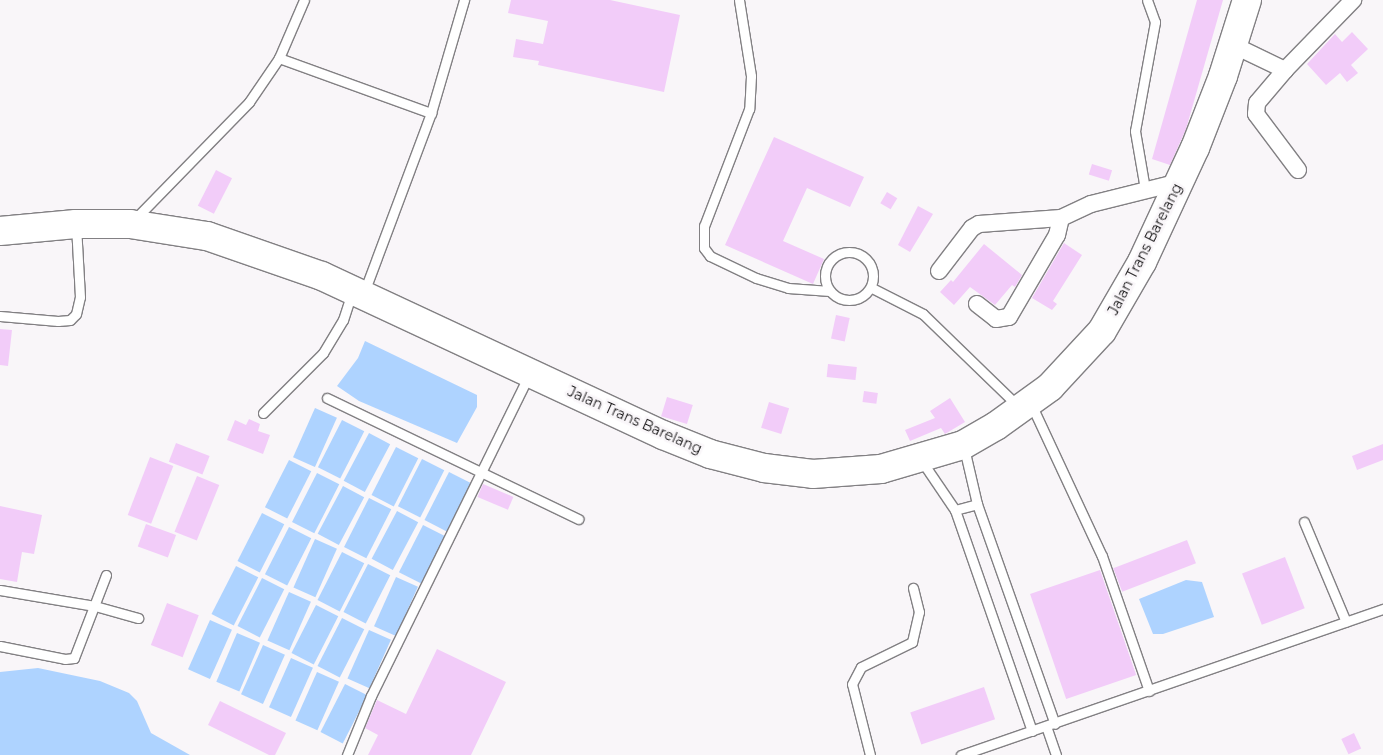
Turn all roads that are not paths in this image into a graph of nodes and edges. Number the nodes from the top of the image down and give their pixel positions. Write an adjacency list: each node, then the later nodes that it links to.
1 (304, 0): 8 (lane)
2 (464, 0): 10 (lane)
3 (739, 0): 20 (lane)
4 (1147, 0): 13 (lane)
5 (1247, 0): 7 (highway, Jalan Trans Barelang)
6 (1353, 0): 9 (street)
7 (1233, 45): 9 (street); 12 (highway, Jalan Trans Barelang)
8 (279, 58): 10 (lane); 16 (lane)
9 (1285, 70): 11 (street)
10 (431, 113): 21 (lane)
11 (1298, 170)
12 (1179, 182): 13 (street); 26 (highway, Jalan Trans Barelang)
13 (1145, 189): 14 (street)
14 (1061, 218): 18 (street); 22 (street)
15 (76, 224): 16 (highway, Jalan Trans Barelang); 17 (highway, Jalan Trans Barelang); 23 (lane)
16 (130, 224): 21 (highway, Jalan Trans Barelang)
17 (0, 231)
18 (939, 271)
19 (872, 288): 20 (lane); 20 (lane); 26 (lane)
20 (830, 291)
21 (358, 292): 24 (highway, Jalan Trans Barelang); 27 (lane)
22 (977, 304)
23 (0, 316)
24 (531, 373): 29 (highway, Jalan Trans Barelang); 30 (lane)
25 (327, 398): 30 (lane)
26 (1026, 407): 28 (highway, Jalan Trans Barelang); 43 (lane)
27 (263, 413)
28 (963, 445): 29 (highway, Jalan Trans Barelang); 31 (lane)
29 (920, 459): 32 (lane)
30 (482, 472): 33 (lane); 47 (lane)
31 (977, 504): 32 (lane); 44 (lane)
32 (955, 510): 46 (lane)
33 (578, 519)
34 (1304, 522): 41 (lane)
35 (106, 575): 38 (lane)
36 (913, 588): 48 (lane)
37 (0, 590): 38 (lane)
38 (94, 606): 40 (lane); 42 (lane)
39 (1383, 609): 41 (lane)
40 (138, 618)
41 (1346, 622): 43 (lane)
42 (0, 646)
43 (1150, 691): 44 (lane)
44 (1055, 724): 45 (lane)
45 (1046, 726): 46 (lane); 50 (lane)
46 (1032, 731): 49 (lane)
47 (347, 755)
48 (870, 755)
49 (961, 755)
50 (1056, 755)

